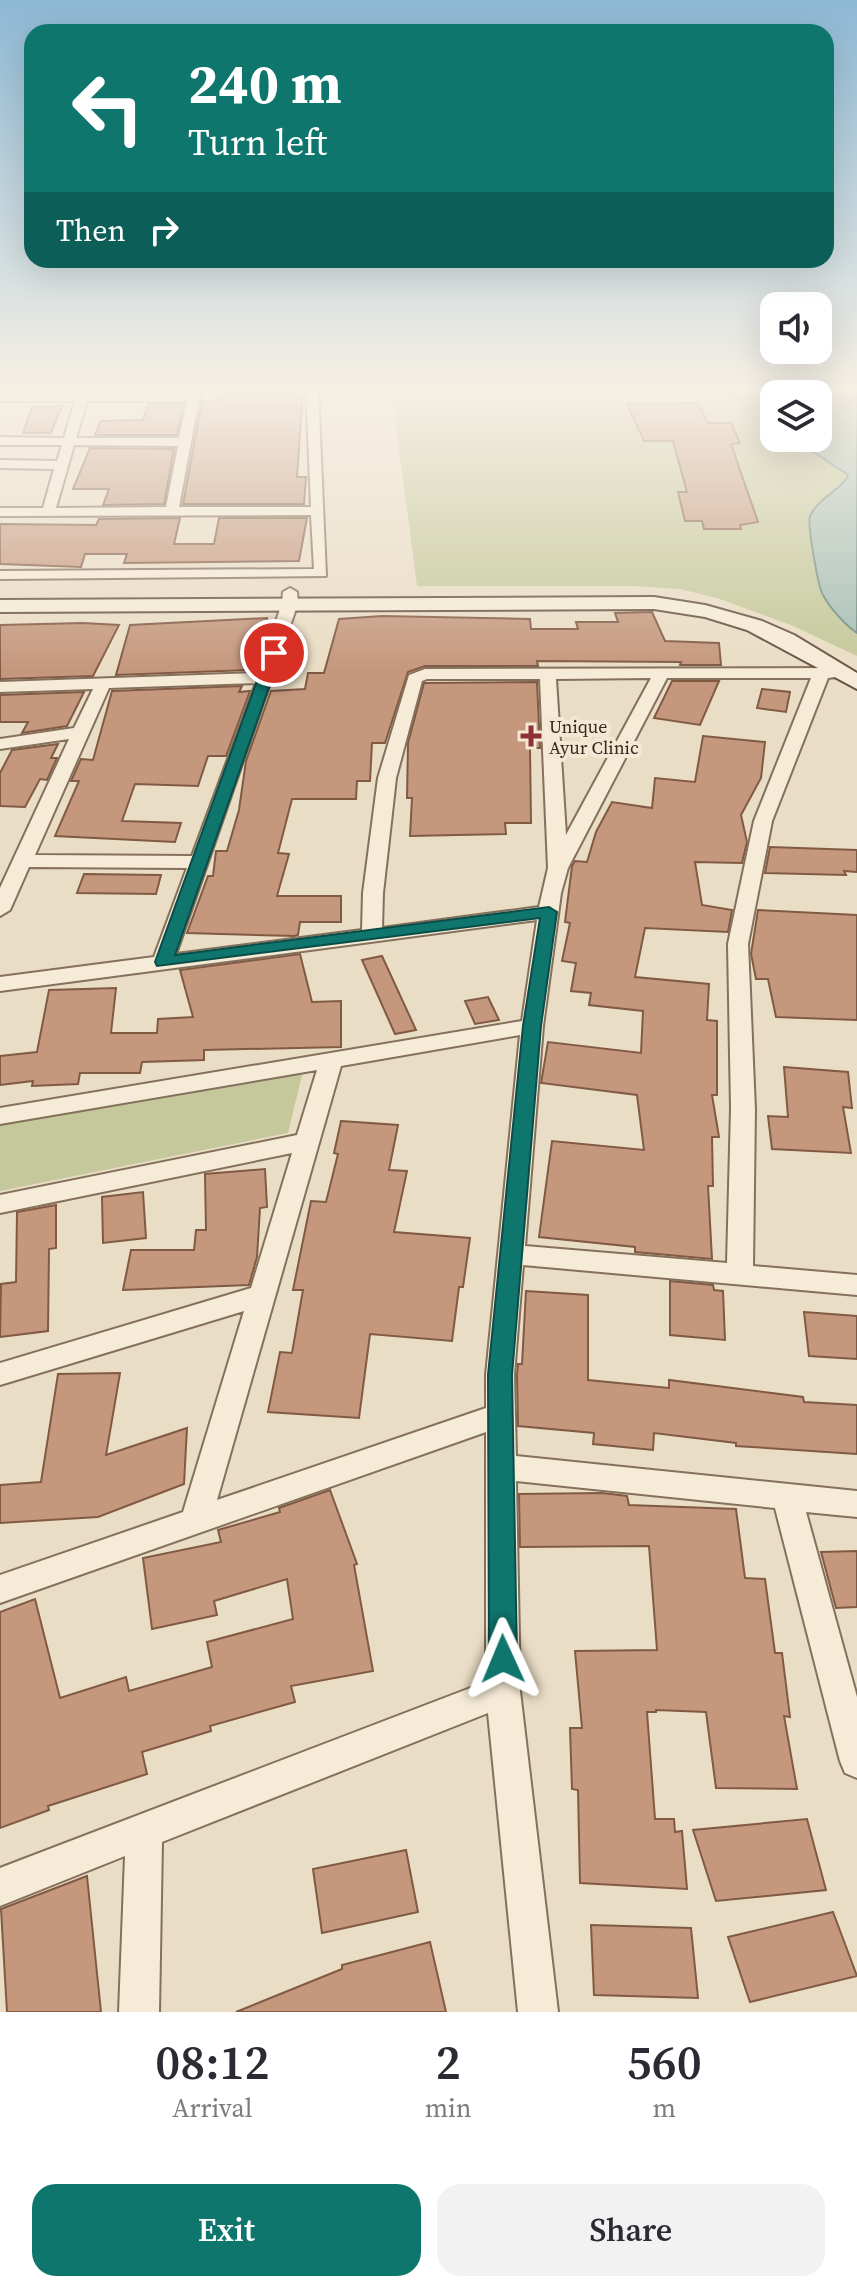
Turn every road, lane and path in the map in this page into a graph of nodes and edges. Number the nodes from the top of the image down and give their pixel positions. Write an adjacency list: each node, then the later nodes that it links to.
1 (57, 482): 7 (street)
2 (177, 482): 4 (street)
3 (317, 482): 5 (street)
4 (172, 511): 5 (street); 7 (street)
5 (318, 511): 9 (street)
6 (0, 512): 7 (street)
7 (48, 512)
8 (0, 575): 9 (street)
9 (321, 582): 11 (street); 15 (street)
10 (0, 596): 11 (street)
11 (290, 597): 12 (street); 15 (street); 16 (street)
12 (0, 606)
13 (662, 673): 14 (street); 15 (street); 23 (street)
14 (548, 674): 23 (street); 26 (street)
15 (844, 674): 35 (street)
16 (266, 678): 17 (street); 22 (street)
17 (103, 684): 18 (street); 19 (street)
18 (0, 687)
19 (81, 732): 20 (street); 21 (street)
20 (0, 744)
21 (21, 861): 22 (street); 24 (street)
22 (200, 862): 27 (street)
23 (558, 868): 25 (street)
24 (0, 910)
25 (549, 912): 26 (street); 29 (street)
26 (372, 933): 27 (street)
27 (163, 962): 28 (street)
28 (0, 984)
29 (532, 1026): 30 (street); 34 (street)
30 (332, 1058): 31 (street); 32 (street)
31 (0, 1116)
32 (308, 1141): 33 (street); 37 (street)
33 (0, 1204)
34 (511, 1254): 35 (street); 39 (street)
35 (740, 1275): 36 (street)
36 (857, 1285)
37 (263, 1295): 38 (street); 43 (street)
38 (0, 1374)
39 (500, 1415): 40 (street); 43 (street)
40 (501, 1467): 41 (street); 45 (street)
41 (787, 1497): 42 (street); 46 (street)
42 (857, 1504)
43 (196, 1521): 44 (street)
44 (0, 1589)
45 (503, 1691): 47 (street); 50 (street)
46 (857, 1761)
47 (144, 1831): 48 (street); 49 (street)
48 (0, 1887)
49 (139, 2012)
50 (538, 2012)

